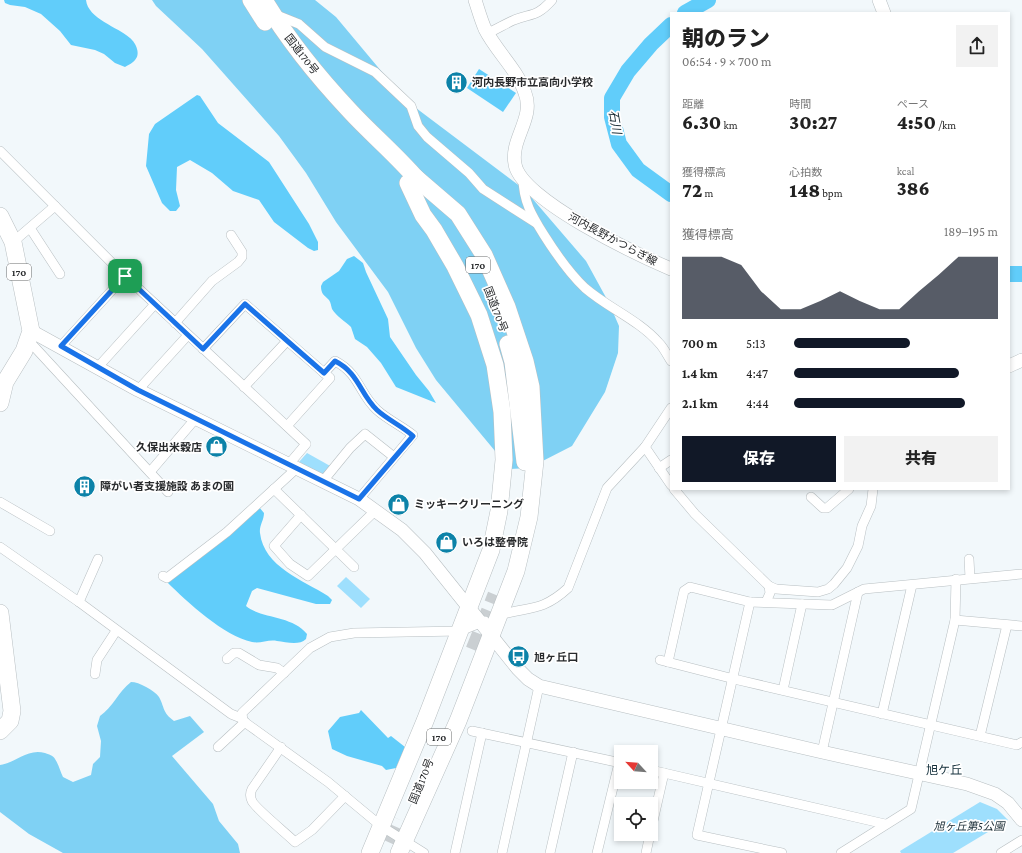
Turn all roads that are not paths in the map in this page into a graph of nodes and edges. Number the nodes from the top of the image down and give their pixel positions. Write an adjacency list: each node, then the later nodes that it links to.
1 (475, 0): 6 (street, 河内長野かつらぎ線)
2 (552, 0): 6 (street)
3 (879, 0): 5 (street)
4 (257, 4): 9 (highway, 国道170号 / 170); 12 (street)
5 (884, 12)
6 (488, 33): 8 (street, 河内長野かつらぎ線)
7 (0, 151): 10 (street)
8 (523, 178): 12 (street); 16 (street, 河内長野かつらぎ線)
9 (412, 180): 68 (highway, 国道170号 / 170); 73 (highway); 75 (highway)
10 (55, 206): 13 (street); 18 (street)
11 (0, 216): 15 (highway, 170)
12 (536, 223): 26 (street)
13 (30, 228): 15 (street); 17 (street)
14 (231, 235): 20 (street)
15 (13, 242): 22 (highway, 170)
16 (670, 269)
17 (60, 274)
18 (125, 276): 19 (street); 24 (street)
19 (155, 304): 20 (street); 29 (street)
20 (175, 323): 21 (street)
21 (188, 335): 25 (street); 32 (street)
22 (30, 336): 24 (street); 33 (highway); 42 (street)
23 (287, 341): 25 (street); 30 (street); 31 (street)
24 (61, 346): 29 (street)
25 (203, 349): 31 (street)
26 (670, 359)
27 (1022, 360): 28 (street)
28 (1010, 366)
29 (98, 367): 32 (street)
30 (324, 373): 36 (street); 38 (street)
31 (244, 387): 36 (street)
32 (138, 390): 35 (street)
33 (0, 403)
34 (670, 410): 37 (street)
35 (196, 418): 40 (street); 42 (street)
36 (287, 426): 40 (street)
37 (646, 446): 41 (street); 75 (street)
38 (394, 457): 43 (street); 51 (street)
39 (670, 461): 41 (street)
40 (293, 466): 43 (street); 45 (street)
41 (659, 468): 44 (street)
42 (150, 472): 49 (street)
43 (323, 481): 51 (street)
44 (670, 484)
45 (274, 489): 54 (street); 62 (street)
46 (675, 490): 66 (street)
47 (846, 490): 50 (street)
48 (873, 490): 66 (street)
49 (168, 492)
50 (811, 497)
51 (359, 499): 53 (street)
52 (0, 502): 55 (street)
53 (376, 510): 57 (street); 73 (street)
54 (301, 515): 57 (street); 57 (street)
55 (50, 531)
56 (0, 547): 69 (street)
57 (337, 549): 60 (street)
58 (98, 559): 69 (street)
59 (969, 559): 63 (street)
60 (354, 568)
61 (1022, 574): 63 (street)
62 (163, 576)
63 (970, 578): 64 (street)
64 (956, 579): 65 (street); 76 (street)
65 (912, 585): 67 (street); 90 (street)
66 (769, 586): 71 (street)
67 (858, 592): 72 (street); 89 (street)
68 (491, 594)
69 (79, 602): 80 (street)
70 (750, 602): 71 (street); 86 (street); 86 (street)
71 (766, 602): 72 (street)
72 (802, 604): 88 (street)
73 (469, 607): 79 (street); 82 (highway)
74 (0, 613): 81 (highway)
75 (499, 616): 79 (highway)
76 (956, 620): 77 (street); 92 (street)
77 (1007, 625): 78 (street); 97 (street)
78 (1022, 626)
79 (486, 628): 82 (street); 87 (street); 117 (highway)
80 (116, 631): 85 (street); 91 (street)
81 (2, 641): 94 (highway)
82 (466, 642): 84 (street); 112 (highway, 国道170号 / 170); 117 (highway)
83 (227, 659): 84 (street)
84 (284, 673): 91 (street)
85 (95, 674)
86 (734, 680): 88 (street); 93 (street)
87 (539, 686): 93 (street); 98 (street)
88 (783, 690): 89 (street)
89 (834, 702): 90 (street); 103 (street)
90 (882, 714): 92 (street)
91 (243, 720): 100 (street); 101 (street)
92 (930, 725): 97 (street); 107 (street)
93 (720, 729): 103 (street); 108 (street)
94 (0, 731)
95 (472, 731): 96 (street)
96 (482, 733): 98 (street); 120 (street)
97 (980, 736): 99 (street)
98 (528, 742): 102 (street); 121 (street)
99 (1022, 742)
100 (218, 747)
101 (281, 747): 110 (street); 110 (street)
102 (573, 752): 104 (street); 122 (street)
103 (822, 752): 107 (street)
104 (614, 762)
105 (658, 772): 106 (street)
106 (664, 773): 108 (street); 111 (street)
107 (919, 774): 113 (street); 114 (street)
108 (709, 782): 114 (street); 125 (street)
109 (614, 786): 123 (street)
110 (345, 796): 117 (street)
111 (658, 799)
112 (400, 820)
113 (1022, 820)
114 (885, 824): 126 (street)
115 (1022, 840): 127 (street)
116 (649, 841): 124 (street)
117 (391, 845): 118 (highway); 119 (street)
118 (370, 853)
119 (424, 853)
120 (455, 853)
121 (502, 853)
122 (550, 853)
123 (597, 853)
124 (646, 853)
125 (782, 853)
126 (841, 853)
127 (1001, 853)

